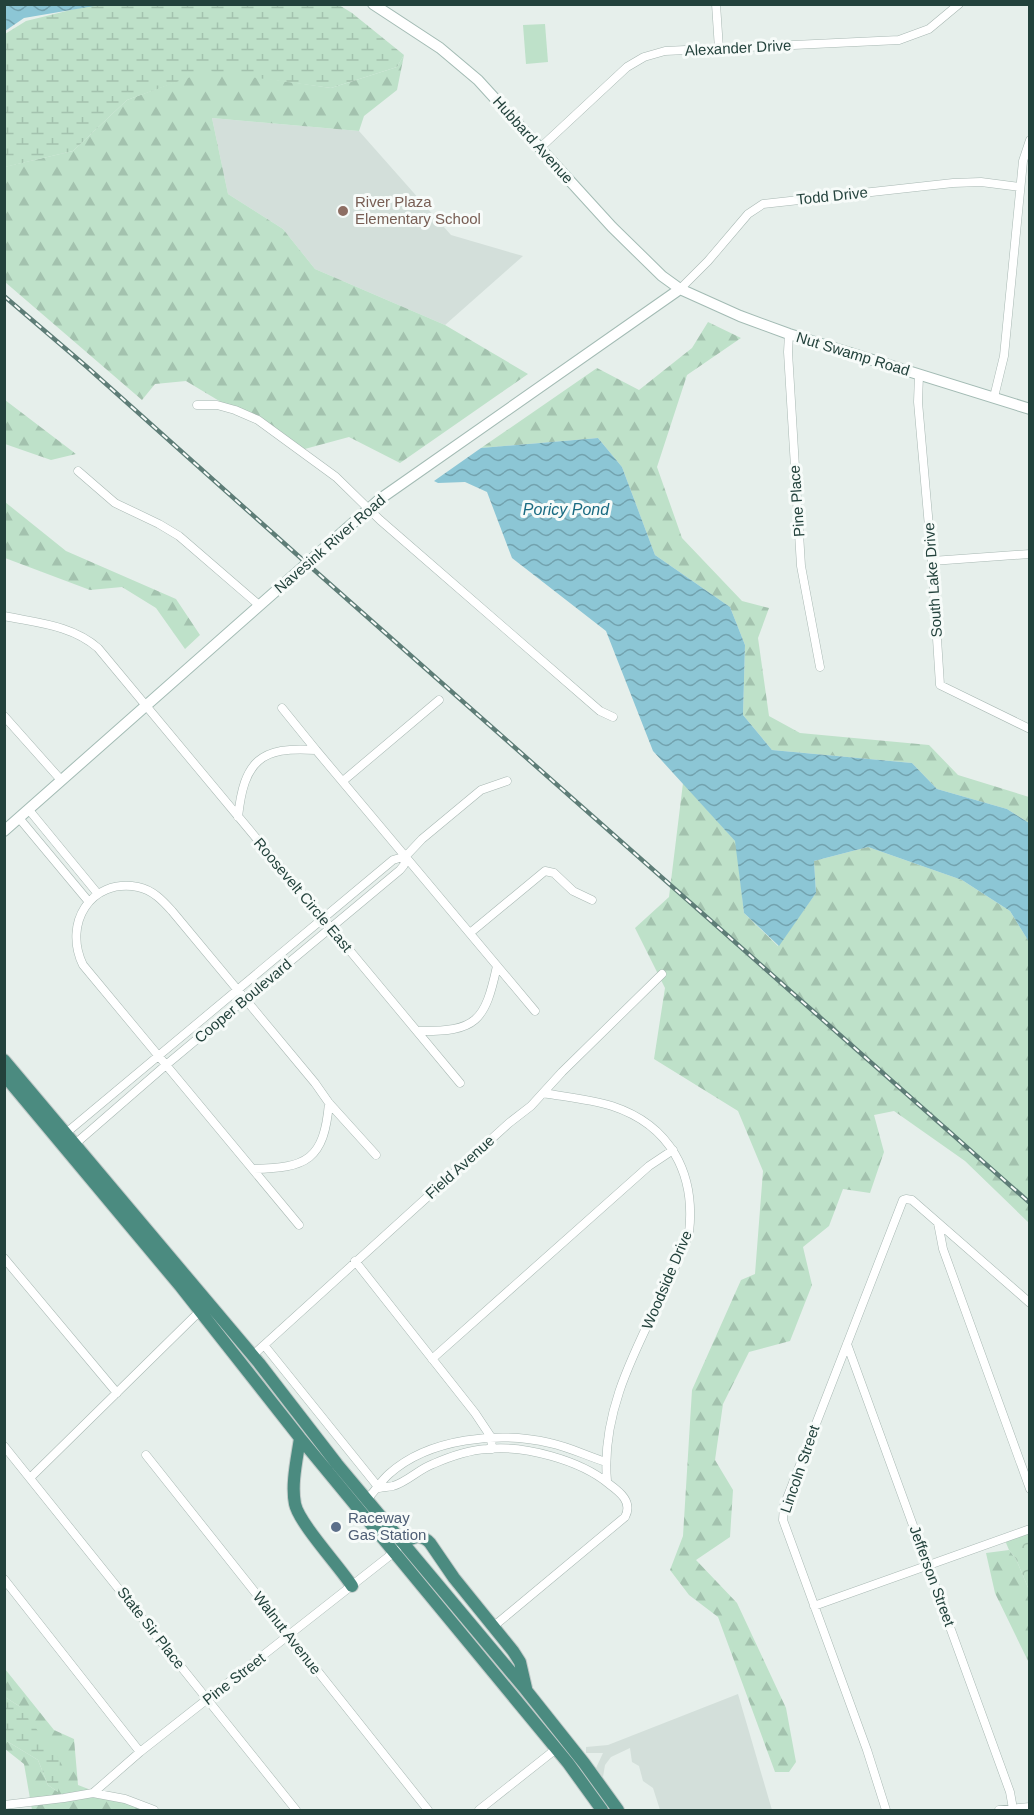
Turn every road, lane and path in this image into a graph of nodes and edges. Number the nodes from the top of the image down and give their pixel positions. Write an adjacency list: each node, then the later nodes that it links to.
1 (373, 4): 6 (main road, Hubbard Avenue)
2 (716, 4): 4 (street)
3 (959, 4): 4 (street, Alexander Drive)
4 (719, 49): 6 (street, Alexander Drive)
5 (1029, 140): 7 (street)
6 (540, 147): 8 (main road, Hubbard Avenue)
7 (1020, 187): 8 (street, Todd Drive); 11 (street)
8 (680, 289): 9 (main road, Nut Swamp Road); 15 (main road, Navesink River Road)
9 (789, 334): 10 (main road, Nut Swamp Road); 20 (street, Pine Place)
10 (919, 375): 11 (main road, Nut Swamp Road); 17 (street, South Lake Drive)
11 (994, 397): 13 (main road, Nut Swamp Road)
12 (197, 405): 15 (street)
13 (1029, 409)
14 (78, 471): 18 (street)
15 (369, 508): 18 (main road, Navesink River Road); 25 (street)
16 (1029, 554): 17 (street)
17 (932, 561): 26 (street, South Lake Drive)
18 (259, 605): 22 (main road, Navesink River Road)
19 (4, 616): 22 (street, Roosevelt Circle East)
20 (820, 667)
21 (440, 700): 29 (street)
22 (146, 706): 28 (main road, Navesink River Road); 32 (street, Roosevelt Circle East)
23 (282, 708): 27 (street)
24 (4, 716): 28 (street)
25 (613, 717)
26 (1029, 729)
27 (316, 750): 29 (street); 32 (street)
28 (62, 780): 31 (main road, Navesink River Road)
29 (343, 781): 35 (street)
30 (507, 781): 35 (street, Cooper Boulevard)
31 (28, 810): 33 (main road, Navesink River Road); 36 (street)
32 (238, 817): 39 (street, Roosevelt Circle East)
33 (20, 818): 34 (main road, Navesink River Road); 38 (street)
34 (4, 831)
35 (406, 856): 39 (street, Cooper Boulevard); 40 (street, Cooper Boulevard); 41 (street)
36 (98, 894): 38 (street); 44 (street)
37 (592, 900): 41 (street)
38 (89, 902): 48 (street)
39 (323, 919): 40 (street, Roosevelt Circle East); 44 (street, Cooper Boulevard)
40 (330, 928): 45 (street, Cooper Boulevard); 47 (street, Roosevelt Circle East)
41 (470, 933): 42 (street)
42 (497, 966): 46 (street); 47 (street)
43 (662, 974): 53 (street, Field Avenue)
44 (238, 989): 45 (street); 48 (street, Cooper Boulevard)
45 (245, 999): 50 (street, Cooper Boulevard); 54 (street)
46 (535, 1011)
47 (418, 1031): 51 (street, Roosevelt Circle East)
48 (158, 1056): 50 (street); 55 (street, Cooper Boulevard)
49 (4, 1060): 55 (highway)
50 (166, 1065): 56 (street, Cooper Boulevard); 59 (street)
51 (460, 1083)
52 (8, 1084): 65 (highway)
53 (543, 1093): 57 (street, Woodside Drive); 63 (street, Field Avenue)
54 (329, 1102): 58 (street); 59 (street)
55 (66, 1133): 56 (highway)
56 (75, 1144): 68 (highway)
57 (673, 1149): 69 (street); 76 (street, Woodside Drive)
58 (376, 1155)
59 (253, 1168): 61 (street)
60 (938, 1223): 64 (street); 66 (street, Lincoln Street); 80 (street)
61 (299, 1225)
62 (4, 1258): 70 (street)
63 (355, 1261): 67 (street, Field Avenue); 69 (street)
64 (1029, 1303)
65 (200, 1311): 70 (street); 72 (highway)
66 (847, 1344): 85 (street, Jefferson Street); 88 (street, Lincoln Street)
67 (264, 1345): 68 (street, Field Avenue); 79 (street)
68 (252, 1356): 81 (highway)
69 (432, 1359): 71 (street)
70 (117, 1393): 77 (street)
71 (491, 1437): 74 (street); 76 (street); 79 (street)
72 (300, 1438): 84 (highway); 87 (highway)
73 (4, 1446): 77 (street, State Sir Place)
74 (492, 1449): 78 (street); 79 (street)
75 (146, 1455): 90 (street, Walnut Avenue)
76 (606, 1462): 78 (street, Woodside Drive)
77 (31, 1477): 92 (street, State Sir Place)
78 (607, 1481): 89 (street)
79 (379, 1488): 81 (street)
80 (1029, 1489)
81 (368, 1498): 83 (highway)
82 (1029, 1529): 85 (street)
83 (403, 1543): 84 (street, Pine Street); 89 (highway); 91 (highway)
84 (394, 1553): 87 (street, Pine Street); 93 (highway)
85 (928, 1565): 88 (street); 98 (street, Jefferson Street)
86 (4, 1579): 94 (street)
87 (352, 1586): 90 (street, Pine Street)
88 (814, 1606): 105 (street, Lincoln Street)
89 (494, 1626): 91 (highway)
90 (289, 1635): 92 (street, Pine Street); 101 (street, Walnut Avenue)
91 (526, 1690): 104 (highway)
92 (207, 1699): 94 (street, Pine Street); 100 (street, State Sir Place)
93 (556, 1749): 102 (street); 103 (highway)
94 (140, 1752): 95 (street, Pine Street)
95 (93, 1793): 96 (street); 99 (street)
96 (4, 1805)
97 (1029, 1807): 98 (street)
98 (1013, 1809): 106 (street)
99 (154, 1810)
100 (296, 1810)
101 (428, 1810)
102 (480, 1810)
103 (602, 1810)
104 (618, 1810)
105 (886, 1810)
106 (999, 1810)

